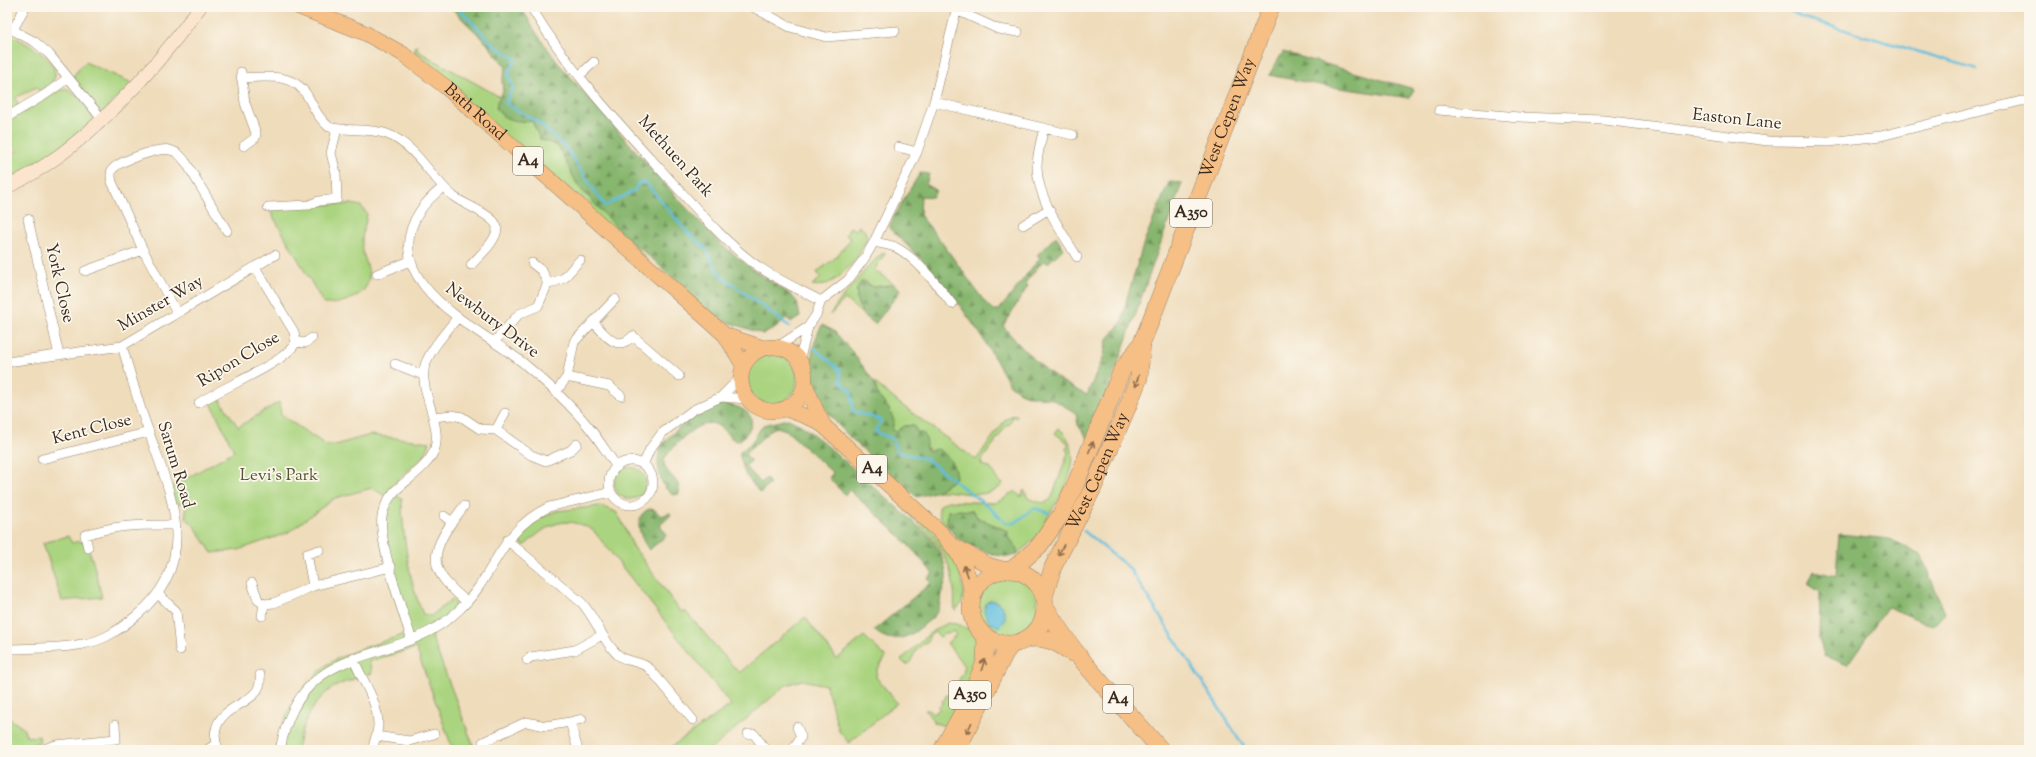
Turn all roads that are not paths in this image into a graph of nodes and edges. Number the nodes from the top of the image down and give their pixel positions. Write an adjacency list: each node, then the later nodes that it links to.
1 (25, 7): 11 (street)
2 (200, 7): 10 (main road)
3 (207, 7): 10 (main road)
4 (299, 7): 9 (main road, Bath Road / A4)
5 (531, 7): 15 (street, Methuen Park)
6 (753, 7): 12 (street)
7 (1271, 7): 58 (highway, West Cepen Way / A350)
8 (957, 9): 13 (street); 18 (street)
9 (311, 10): 54 (main road, Bath Road / A4)
10 (192, 19): 21 (main road)
11 (10, 28): 16 (street)
12 (895, 31)
13 (1018, 32)
14 (594, 62): 15 (street)
15 (579, 76): 48 (street, Methuen Park)
16 (68, 78): 20 (street); 21 (street)
17 (2029, 101): 19 (street, Easton Lane)
18 (934, 102): 22 (street); 27 (street)
19 (1439, 110)
20 (7, 117)
21 (102, 119): 28 (main road)
22 (1044, 128): 24 (street); 31 (street)
23 (337, 129): 25 (street); 29 (street); 30 (street)
24 (1073, 135)
25 (244, 146)
26 (898, 146): 27 (street)
27 (917, 152): 35 (street)
28 (7, 186)
29 (443, 187): 40 (street); 42 (street)
30 (268, 207)
31 (1049, 209): 33 (street); 38 (street)
32 (32, 223): 61 (street, York Close)
33 (1023, 225)
34 (222, 227): 36 (street)
35 (874, 242): 48 (street); 49 (street)
36 (143, 250): 43 (street); 50 (street)
37 (275, 255): 44 (street, Minster Way)
38 (1077, 257)
39 (580, 260): 46 (street)
40 (410, 261): 45 (street); 51 (street, Newbury Drive)
41 (532, 263): 46 (street)
42 (471, 265)
43 (89, 267)
44 (255, 267): 50 (street, Minster Way); 56 (street, Ripon Close)
45 (377, 274)
46 (548, 284): 57 (street)
47 (615, 299): 52 (street)
48 (821, 300): 53 (street)
49 (952, 304)
50 (177, 313): 59 (street, Minster Way)
51 (458, 317): 57 (street, Newbury Drive); 66 (street)
52 (594, 322): 67 (street); 68 (street)
53 (808, 327): 60 (street); 63 (street)
54 (726, 335): 60 (main road, Bath Road / A4); 65 (main road, Bath Road)
55 (312, 338): 56 (street, Ripon Close)
56 (296, 342): 74 (street, Ripon Close)
57 (494, 342): 70 (street, Newbury Drive)
58 (1142, 342): 93 (highway, West Cepen Way / A350, one-way to 58); 99 (highway, West Cepen Way / A350, one-way to 99)
59 (122, 346): 61 (street, Minster Way); 80 (street, Sarum Road)
60 (770, 347): 63 (main road, A4); 65 (main road)
61 (58, 355): 62 (street, Minster Way)
62 (7, 362)
63 (799, 362): 69 (main road, A4)
64 (395, 364): 66 (street)
65 (741, 371): 72 (street); 73 (main road)
66 (423, 375): 77 (street)
67 (679, 376)
68 (567, 377): 70 (street); 71 (street)
69 (805, 384): 75 (main road); 78 (main road, A4)
70 (556, 392): 84 (street, Newbury Drive)
71 (622, 396)
72 (721, 397): 73 (street); 83 (street)
73 (748, 399): 75 (main road)
74 (198, 403)
75 (786, 408): 78 (main road, A4)
76 (505, 413): 79 (street)
77 (433, 417): 79 (street); 92 (street)
78 (824, 426): 89 (main road, A4)
79 (496, 430): 81 (street)
80 (149, 432): 82 (street, Kent Close); 87 (street, Sarum Road)
81 (575, 450)
82 (42, 459)
83 (643, 464): 84 (street); 85 (street)
84 (617, 467): 85 (street)
85 (611, 492): 88 (street)
86 (464, 506): 98 (street)
87 (176, 525): 90 (street); 96 (street, Sarum Road)
88 (507, 540): 98 (street); 102 (street)
89 (954, 546): 93 (main road, A4); 97 (main road, A4, one-way to 89)
90 (88, 548)
91 (319, 550): 95 (street)
92 (391, 567): 95 (street); 104 (street)
93 (1007, 569): 97 (highway); 99 (highway)
94 (252, 583): 100 (street)
95 (313, 586): 100 (street)
96 (158, 594): 106 (street, Sarum Road); 107 (street)
97 (971, 598): 103 (highway)
98 (467, 602): 104 (street)
99 (1045, 602): 105 (highway); 108 (highway, A4)
100 (264, 604): 101 (street)
101 (262, 616)
102 (602, 635): 110 (street); 113 (street)
103 (986, 637): 105 (highway); 129 (highway, A350, one-way to 103)
104 (412, 640): 109 (street)
105 (1019, 642): 108 (highway, A4); 130 (highway, A350, one-way to 130)
106 (7, 649)
107 (180, 650)
108 (1079, 657): 131 (highway, A4)
109 (353, 658): 119 (street); 124 (street)
110 (527, 660)
111 (260, 675): 121 (street)
112 (582, 719): 114 (street)
113 (693, 720)
114 (570, 722): 120 (street); 126 (street)
115 (115, 725): 122 (street)
116 (797, 727): 128 (street)
117 (752, 732): 127 (street)
118 (434, 734): 119 (street)
119 (376, 736): 125 (street)
120 (483, 742)
121 (217, 747): 123 (street)
122 (41, 750)
123 (207, 750)
124 (280, 750)
125 (373, 750)
126 (578, 750)
127 (766, 750)
128 (792, 750)
129 (942, 750)
130 (958, 750)
131 (1161, 750)

